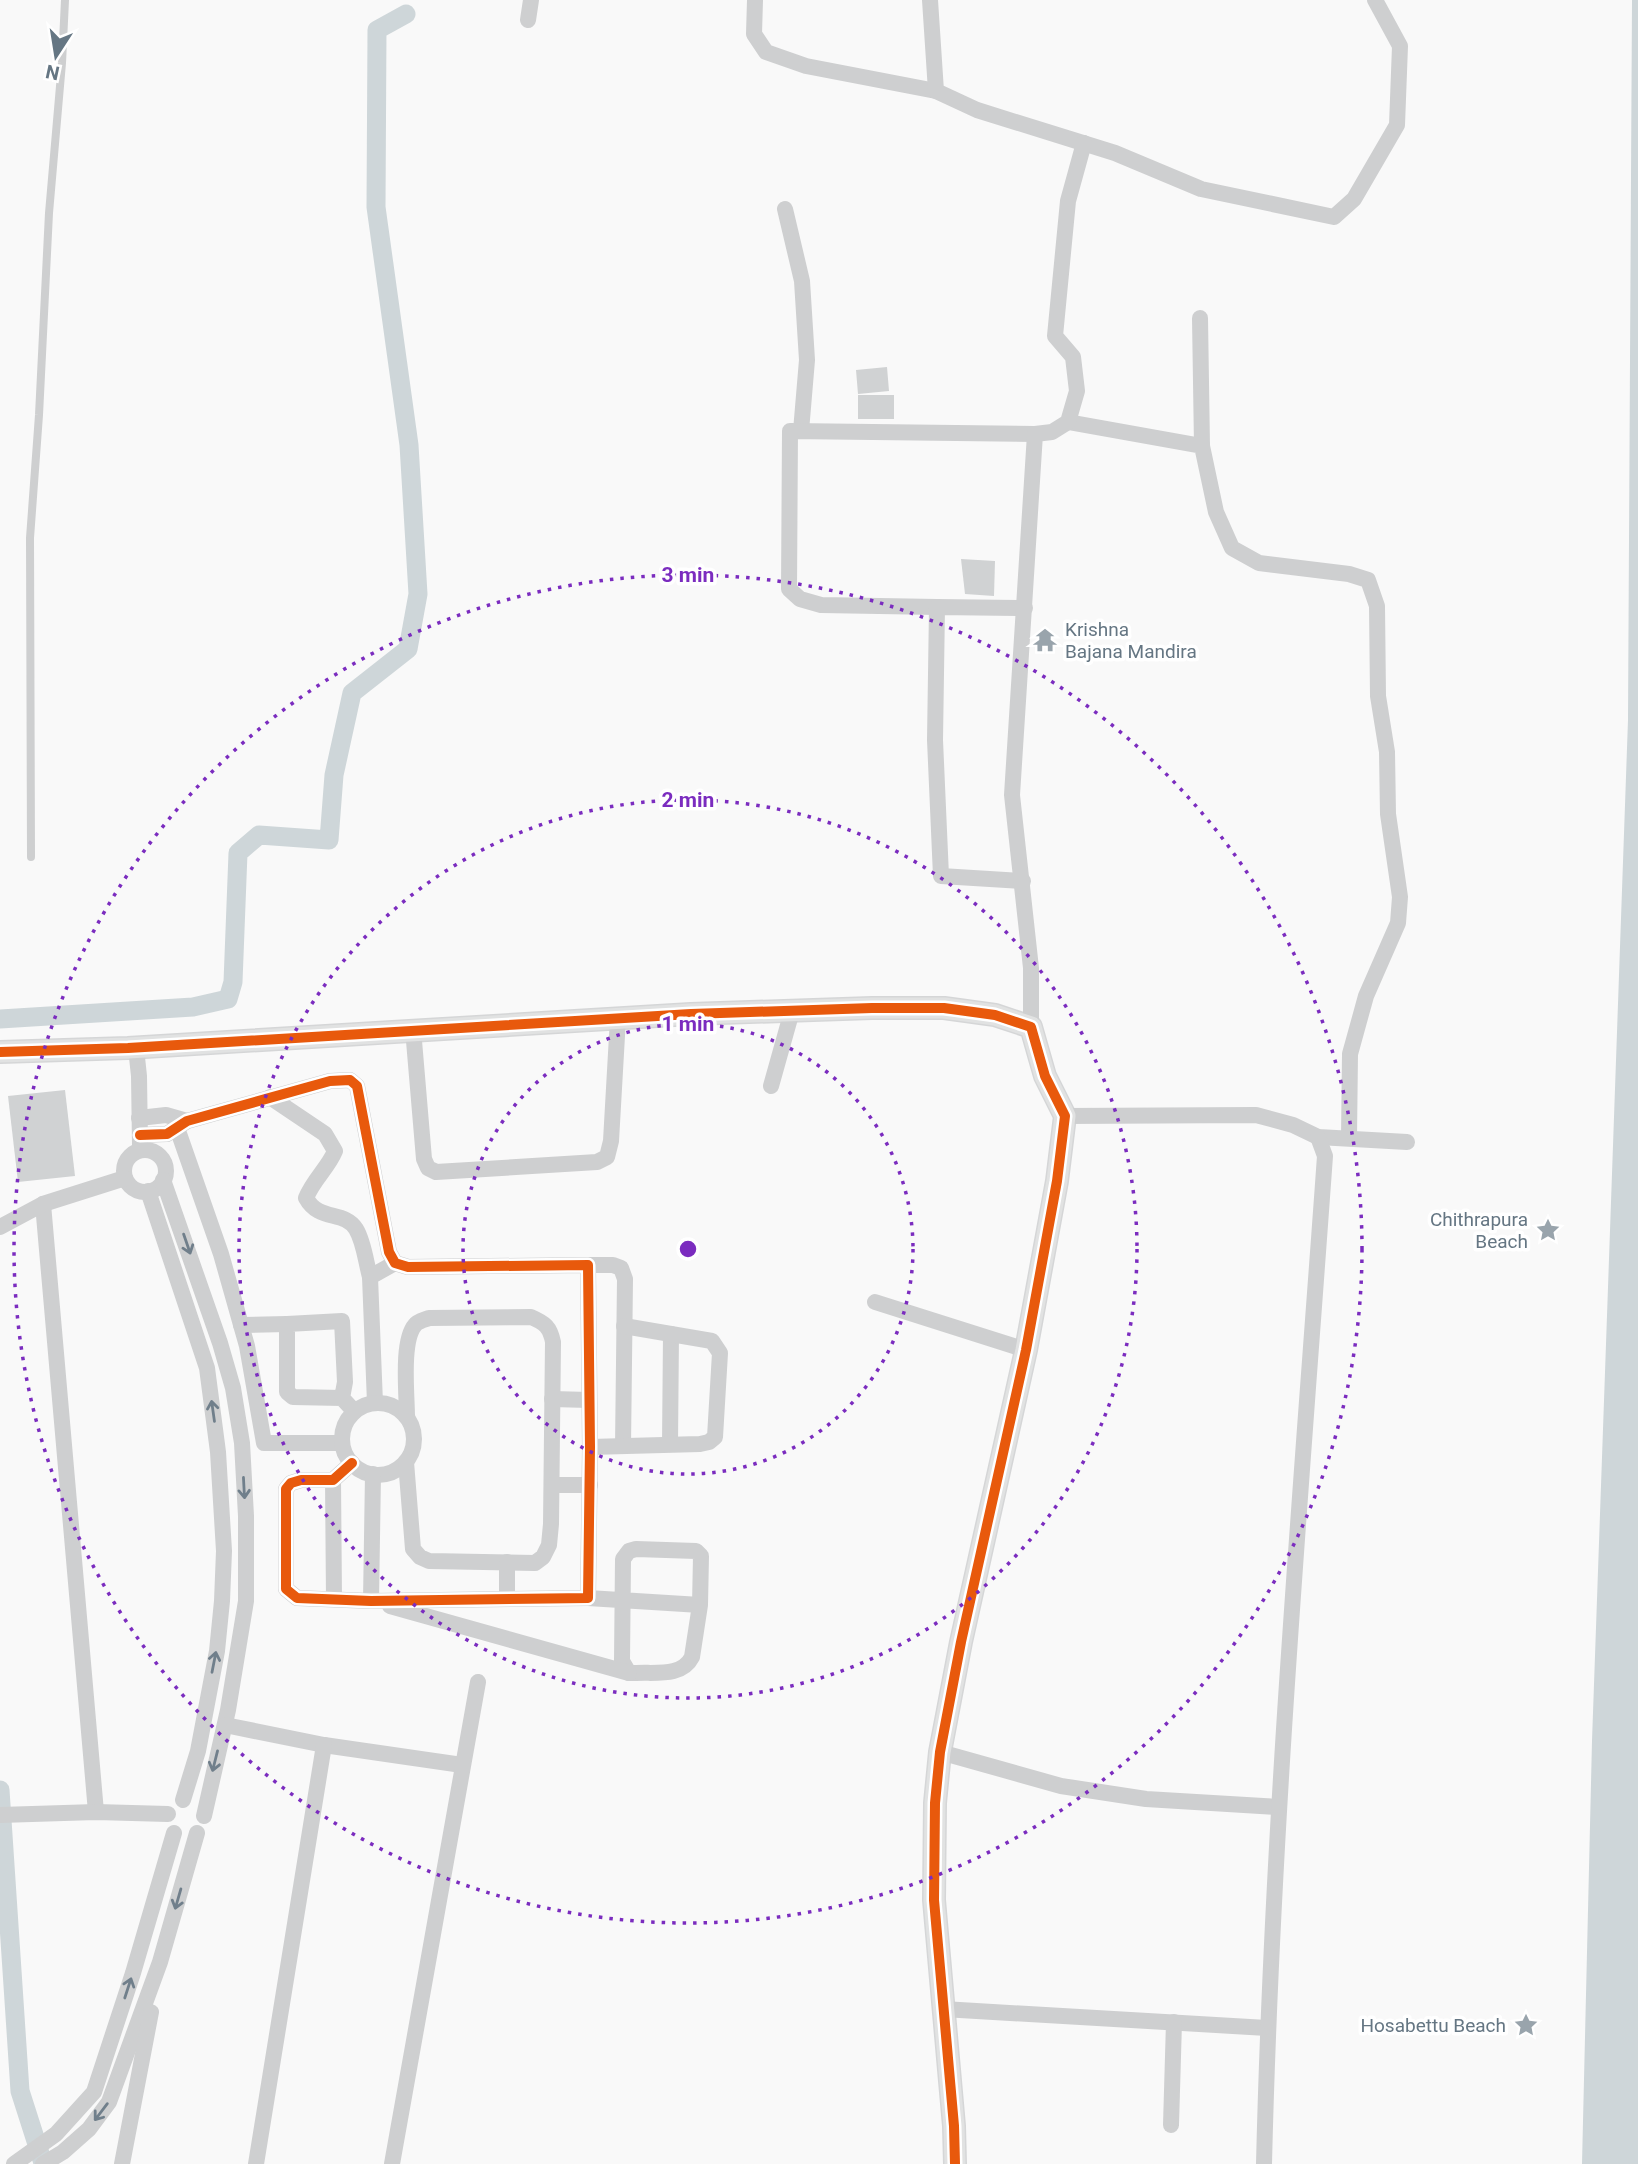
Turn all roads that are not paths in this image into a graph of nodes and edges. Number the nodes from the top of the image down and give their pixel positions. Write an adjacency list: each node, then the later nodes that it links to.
1 (65, 0): 17 (lane)
2 (531, 0): 6 (street)
3 (755, 0): 7 (street)
4 (930, 0): 7 (street)
5 (1376, 0): 8 (street)
6 (528, 20)
7 (936, 91): 8 (street)
8 (1084, 143): 11 (street)
9 (785, 209): 12 (street)
10 (1200, 318): 14 (street)
11 (1068, 422): 13 (street); 14 (street)
12 (801, 431): 13 (street); 15 (street)
13 (1035, 434): 16 (street)
14 (1202, 446): 31 (street)
15 (937, 607): 16 (street); 18 (street)
16 (1025, 608): 18 (street)
17 (31, 857)
18 (1023, 881): 21 (street)
19 (792, 1011): 20 (street); 21 (street); 25 (street)
20 (618, 1018): 22 (street); 22 (street)
21 (1031, 1027): 27 (street)
22 (413, 1029): 23 (street)
23 (136, 1048): 24 (street); 29 (street)
24 (0, 1052)
25 (771, 1086)
26 (270, 1097): 28 (street); 38 (street); 40 (street)
27 (1065, 1116): 30 (street); 48 (street)
28 (182, 1124): 29 (street); 45 (street)
29 (140, 1135): 33 (street); 34 (street)
30 (1318, 1137): 31 (street); 82 (street)
31 (1349, 1137): 32 (street)
32 (1407, 1142)
33 (125, 1178): 35 (street); 36 (street)
34 (163, 1180): 35 (street); 55 (street, one-way to 55)
35 (148, 1191): 59 (street, one-way to 35)
36 (43, 1204): 37 (street); 83 (street)
37 (0, 1227)
38 (395, 1263): 39 (street); 40 (street)
39 (588, 1265): 46 (street); 51 (street)
40 (370, 1277): 42 (street)
41 (875, 1302): 48 (street)
42 (372, 1320): 43 (street); 52 (street)
43 (342, 1321): 44 (street); 49 (street)
44 (287, 1324): 45 (street); 49 (street)
45 (241, 1325): 56 (street)
46 (624, 1326): 47 (street); 60 (street)
47 (671, 1334): 58 (street); 58 (street)
48 (1026, 1350): 79 (street)
49 (342, 1398): 53 (street)
50 (552, 1399): 51 (street); 54 (street); 66 (street)
51 (589, 1400): 61 (street)
52 (375, 1403): 53 (street); 54 (street)
53 (354, 1412): 57 (street)
54 (407, 1417): 62 (street)
55 (242, 1443): 56 (street); 59 (street); 77 (street, one-way to 77)
56 (264, 1443): 57 (street)
57 (342, 1443): 63 (street)
58 (670, 1444): 60 (street)
59 (218, 1445): 81 (street, one-way to 59)
60 (623, 1446): 61 (street)
61 (590, 1447): 67 (street)
62 (406, 1462): 64 (street); 68 (street)
63 (352, 1463): 64 (street); 65 (street)
64 (373, 1474): 73 (street)
65 (333, 1480): 70 (street); 70 (street)
66 (553, 1485): 67 (street); 68 (street)
67 (590, 1485): 69 (street)
68 (506, 1562): 71 (street)
69 (588, 1598): 71 (street); 72 (street)
70 (334, 1599): 73 (street)
71 (507, 1599): 73 (street)
72 (622, 1600): 74 (street); 74 (street); 75 (street)
73 (371, 1601): 75 (street)
74 (700, 1605): 75 (street)
75 (629, 1672)
76 (478, 1682): 80 (street)
77 (225, 1725): 78 (street); 86 (street, one-way to 86)
78 (324, 1745): 80 (street); 100 (street)
79 (940, 1752): 82 (street); 90 (street)
80 (462, 1765): 101 (street)
81 (183, 1800): 84 (street); 86 (street)
82 (1278, 1807): 94 (street)
83 (96, 1812): 84 (street); 85 (street)
84 (168, 1814): 87 (street)
85 (0, 1815)
86 (204, 1816): 88 (street)
87 (174, 1833): 88 (street); 91 (street, one-way to 87)
88 (197, 1833): 89 (street, one-way to 89)
89 (160, 1962): 93 (street); 99 (street)
90 (943, 2009): 92 (street); 102 (street)
91 (118, 2020): 93 (street); 96 (street)
92 (1174, 2022): 94 (street); 95 (street)
93 (137, 2028): 98 (street, one-way to 98)
94 (1267, 2028): 103 (street)
95 (1171, 2125)
96 (40, 2146): 97 (street); 98 (street)
97 (16, 2162)
98 (45, 2163)
99 (122, 2164)
100 (256, 2164)
101 (392, 2164)
102 (955, 2164)
103 (1264, 2164)

